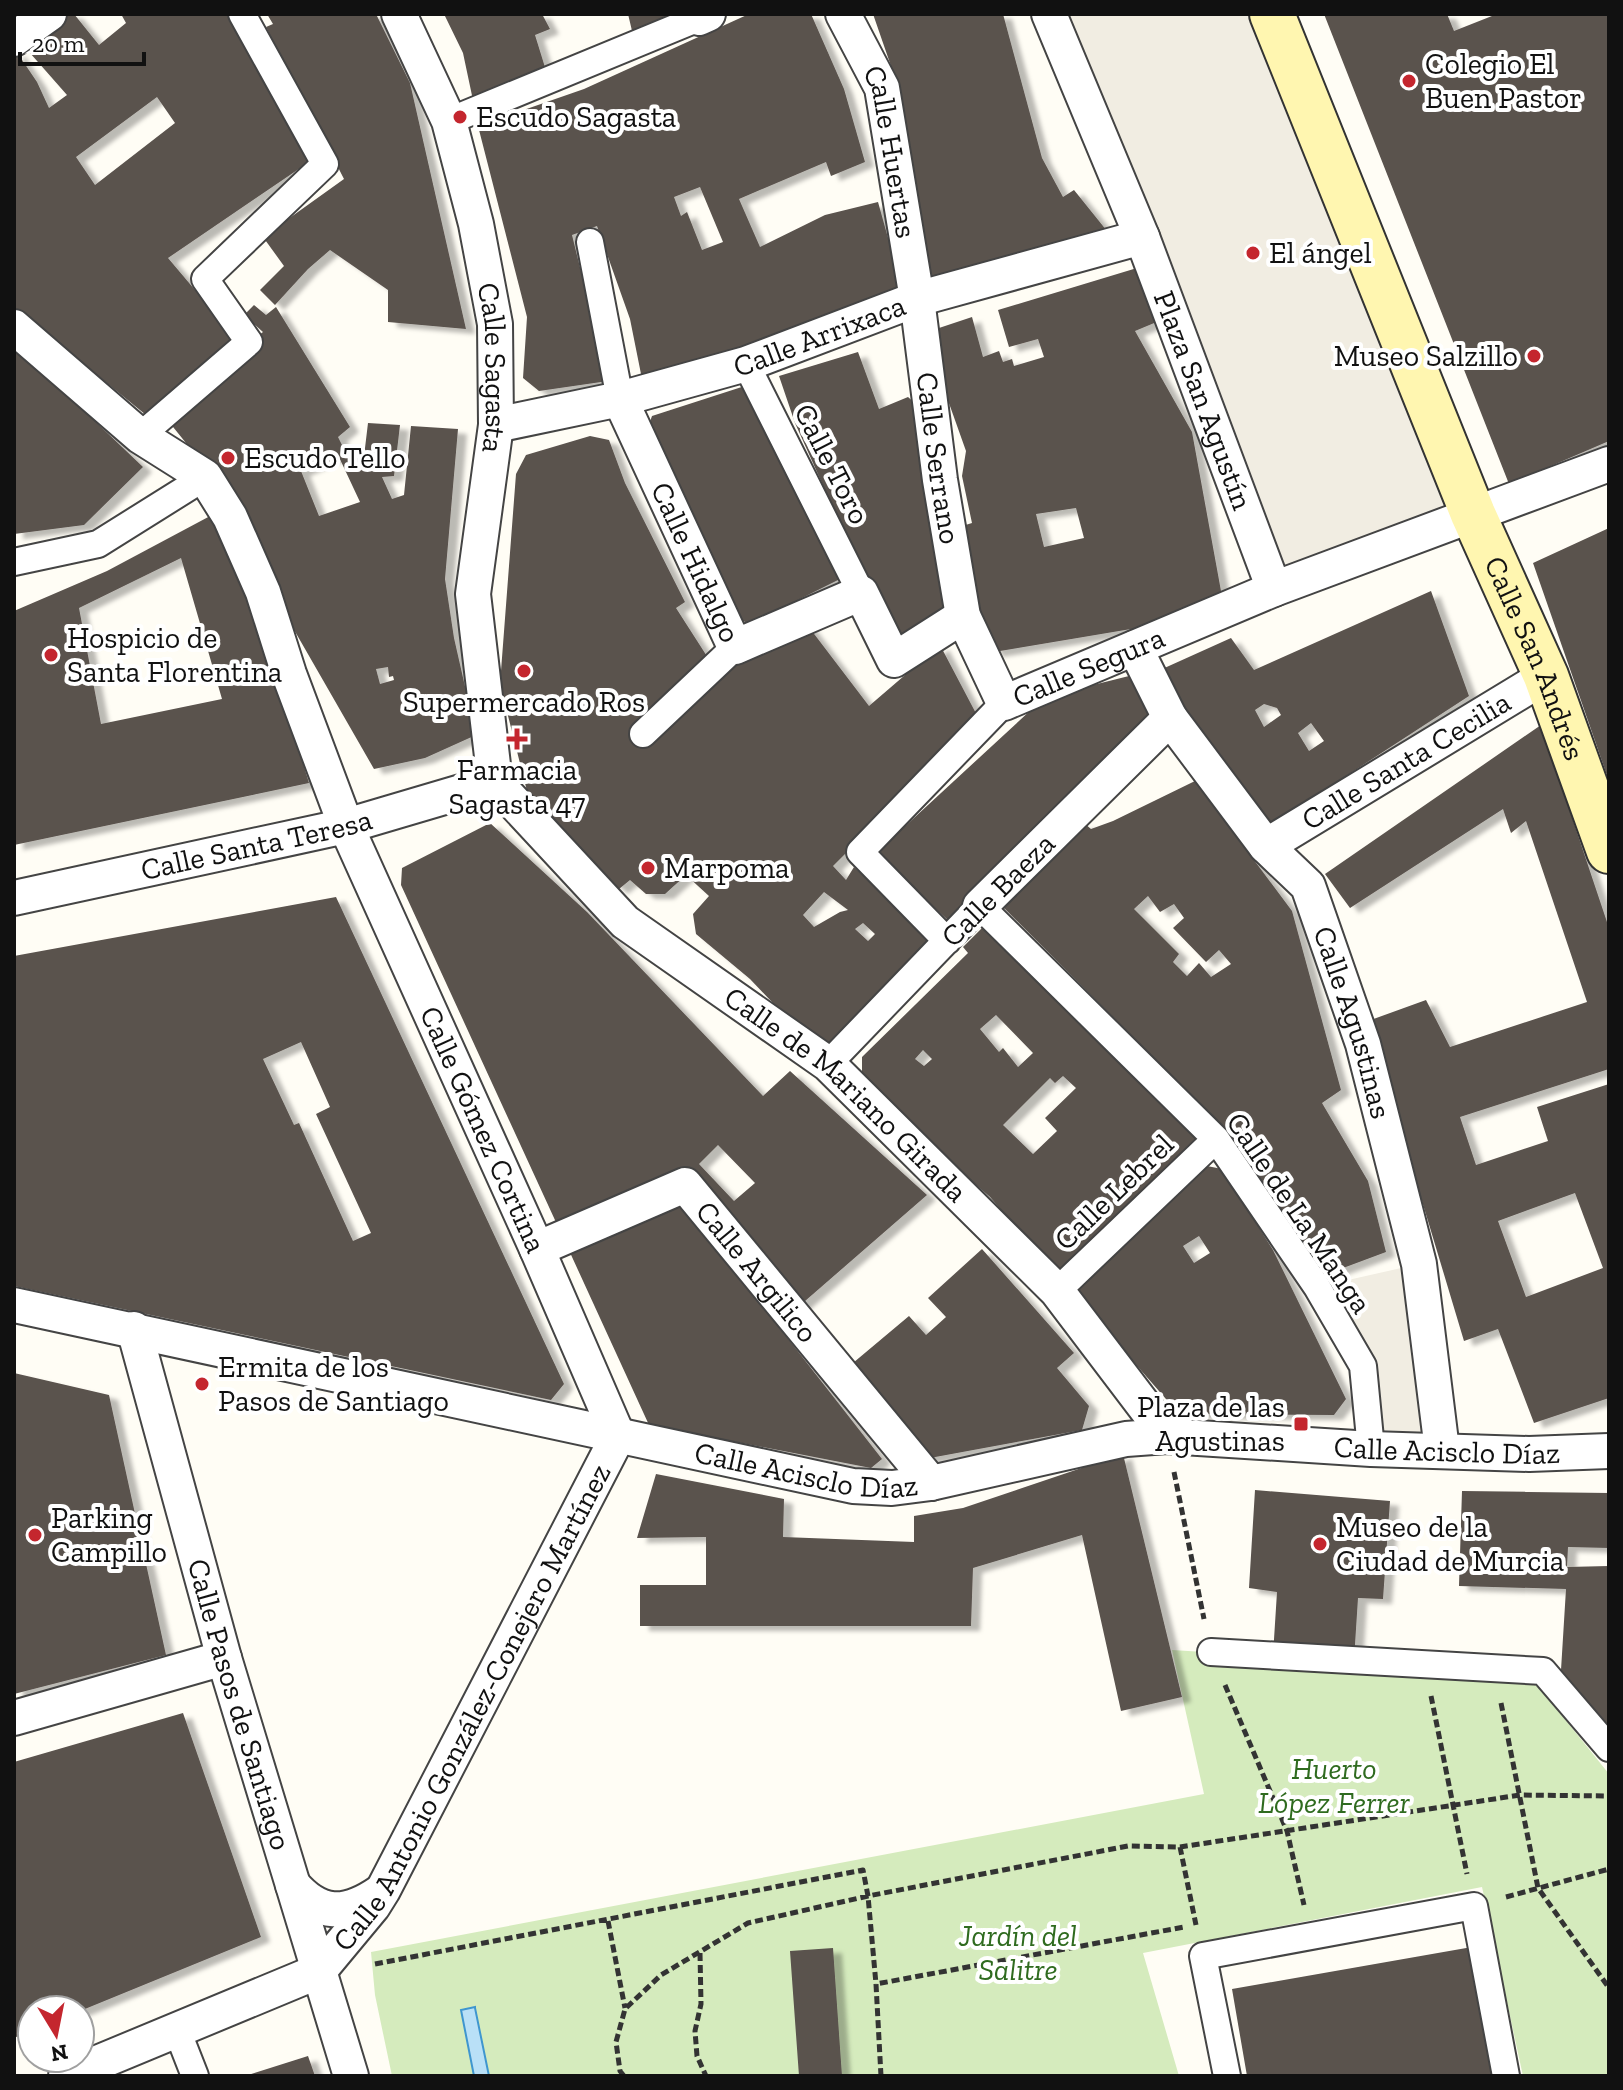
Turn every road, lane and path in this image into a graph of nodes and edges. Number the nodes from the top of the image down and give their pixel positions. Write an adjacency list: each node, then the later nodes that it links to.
1 (49, 14): 8 (street)
2 (242, 14): 17 (street)
3 (399, 14): 9 (street, Calle Sagasta)
4 (843, 14): 12 (street, Calle Huertas)
5 (1049, 14): 10 (street, Plaza San Agustín)
6 (1272, 14): 20 (main road, Calle San Andrés)
7 (702, 15): 9 (street)
8 (14, 39)
9 (449, 121): 16 (street, Calle Sagasta)
10 (1142, 237): 12 (street, Calle Arrixaca); 22 (street, Plaza San Agustín)
11 (590, 242): 15 (street)
12 (917, 299): 14 (street, Calle Arrixaca); 24 (street, Calle Serrano)
13 (14, 327): 17 (street)
14 (746, 364): 15 (street, Calle Arrixaca); 23 (street, Calle Toro)
15 (620, 399): 16 (street, Calle Arrixaca); 25 (street, Calle Hidalgo)
16 (496, 425): 31 (street, Calle Sagasta)
17 (140, 436): 19 (street)
18 (1609, 464): 20 (street)
19 (205, 477): 21 (street); 32 (street, Calle Gómez Cortina)
20 (1473, 514): 22 (street); 27 (main road, Calle San Andrés)
21 (14, 562)
22 (1274, 589): 26 (street, Calle Segura)
23 (861, 593): 24 (street); 25 (street, Calle Hidalgo)
24 (963, 616): 28 (street, Calle Segura)
25 (735, 647): 30 (street)
26 (1135, 648): 28 (street, Calle Segura); 29 (street, Calle Agustinas)
27 (1546, 676): 33 (street, Calle Santa Cecilia); 34 (main road, Calle San Andrés)
28 (1004, 703): 37 (street)
29 (1170, 718): 33 (street, Calle Agustinas); 36 (street, Calle Baeza)
30 (643, 734)
31 (495, 782): 32 (street, Calle Santa Teresa); 38 (street, Calle de Mariano Girada)
32 (346, 826): 35 (street, Calle Santa Teresa); 40 (street, Calle Gómez Cortina)
33 (1266, 846): 47 (street, Calle Agustinas)
34 (1609, 851)
35 (14, 898)
36 (980, 906): 37 (street, Calle Baeza); 39 (street, Calle de La Manga)
37 (947, 941): 38 (street, Calle Baeza)
38 (828, 1064): 41 (street, Calle de Mariano Girada)
39 (1216, 1139): 41 (street, Calle Lebrel); 46 (street, Calle de La Manga)
40 (537, 1249): 44 (street, Calle Gómez Cortina); 49 (street, Calle Argilico)
41 (1057, 1291): 45 (street, Calle de Mariano Girada)
42 (14, 1305): 43 (street, Calle Acisclo Díaz)
43 (134, 1329): 44 (street, Calle Acisclo Díaz); 51 (street, Calle Pasos de Santiago)
44 (618, 1436): 49 (street, Calle Acisclo Díaz); 63 (street, Calle Antonio González-Conejero Martínez)
45 (1167, 1436): 46 (street, Calle Acisclo Díaz); 49 (street, Calle Acisclo Díaz)
46 (1371, 1449): 47 (street, Calle Acisclo Díaz)
47 (1442, 1450): 48 (street, Calle Acisclo Díaz)
48 (1609, 1451)
49 (931, 1483)
50 (1211, 1652): 52 (street)
51 (224, 1658): 54 (street); 61 (street, Calle Pasos de Santiago)
52 (1424, 1664): 53 (street); 58 (path)
53 (1494, 1668): 55 (street); 56 (path)
54 (14, 1718)
55 (1609, 1748)
56 (1520, 1795): 57 (path); 58 (path); 62 (path)
57 (1609, 1796)
58 (1452, 1806): 59 (path); 65 (path)
59 (1180, 1847): 64 (path); 67 (path)
60 (1609, 1869): 62 (path)
61 (293, 1885): 63 (street); 70 (street, Calle Pasos de Santiago)
62 (1538, 1888): 65 (path); 72 (path)
63 (383, 1890): 70 (street, Calle Antonio González-Conejero Martínez)
64 (868, 1896): 66 (path); 68 (path); 71 (path)
65 (1474, 1906): 69 (street); 82 (street)
66 (608, 1921): 70 (path); 73 (path)
67 (1196, 1925): 69 (path); 71 (path)
68 (700, 1952): 73 (path); 79 (path)
69 (1203, 1956): 81 (street)
70 (319, 1971): 74 (street); 77 (street, Calle Pasos de Santiago)
71 (876, 1984): 80 (path)
72 (1609, 1988)
73 (625, 2009): 78 (path)
74 (177, 2030): 75 (street); 76 (street)
75 (66, 2076)
76 (195, 2076)
77 (351, 2076)
78 (624, 2076)
79 (706, 2076)
80 (881, 2076)
81 (1227, 2076)
82 (1506, 2076)

